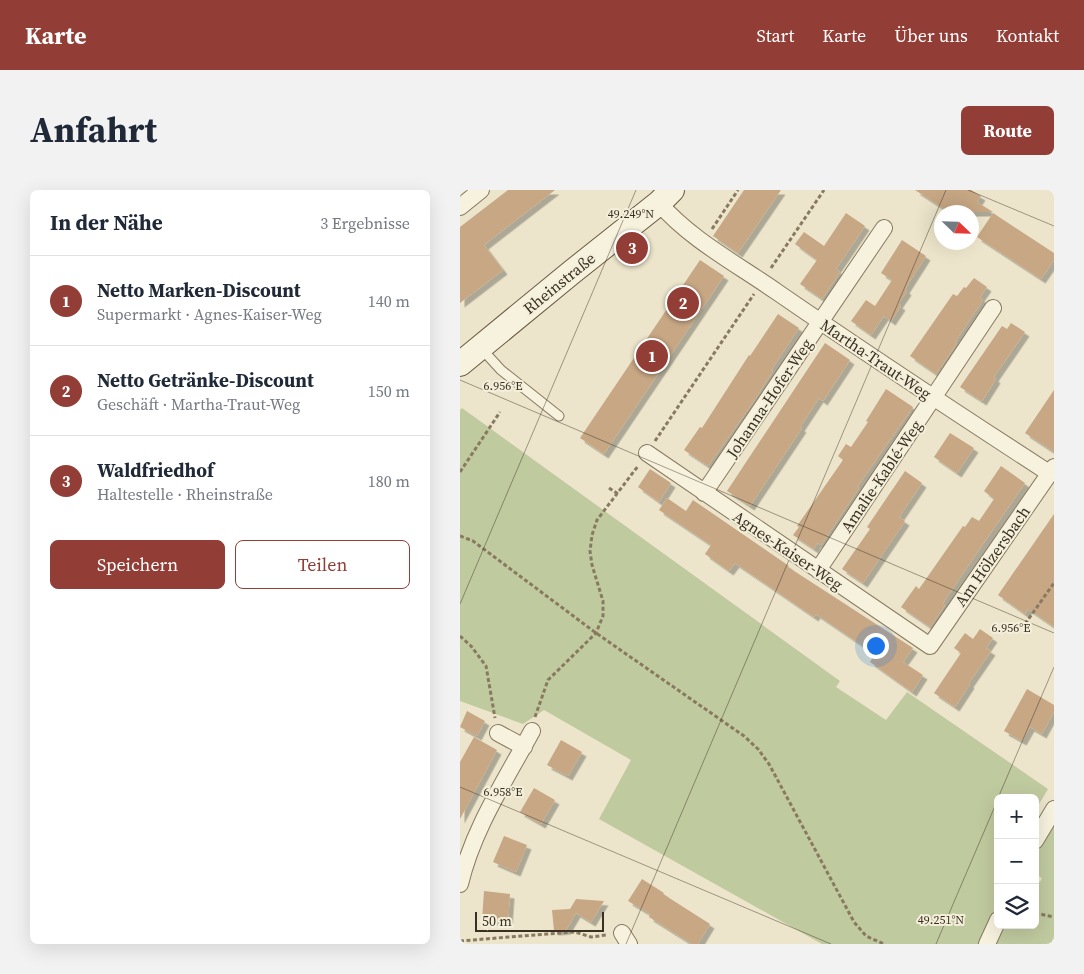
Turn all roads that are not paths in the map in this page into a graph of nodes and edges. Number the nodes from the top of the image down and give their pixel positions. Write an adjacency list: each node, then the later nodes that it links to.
1 (481, 190): 3 (street)
2 (666, 196): 5 (street, Rheinstraße); 8 (street, Rheinstraße)
3 (460, 207)
4 (884, 228): 7 (street, Johanna-Hofer-Weg)
5 (704, 242): 7 (street, Martha-Traut-Weg)
6 (993, 308): 10 (street, Amalie-Kablé-Weg)
7 (820, 322): 10 (street, Martha-Traut-Weg); 14 (street, Johanna-Hofer-Weg)
8 (480, 347): 9 (street, Rheinstraße); 11 (lane)
9 (460, 364)
10 (933, 397): 13 (street, Martha-Traut-Weg); 15 (street, Amalie-Kablé-Weg)
11 (559, 416)
12 (647, 453): 14 (street, Agnes-Kaiser-Weg)
13 (1052, 470): 16 (street, Am Hölzersbach)
14 (704, 493): 15 (street, Agnes-Kaiser-Weg)
15 (818, 570): 16 (street, Agnes-Kaiser-Weg)
16 (930, 646)
17 (532, 731): 19 (street)
18 (498, 733): 19 (street)
19 (524, 747): 22 (street)
20 (1054, 809): 21 (street)
21 (1036, 839)
22 (460, 884)
23 (994, 929): 24 (street)
24 (987, 944)

